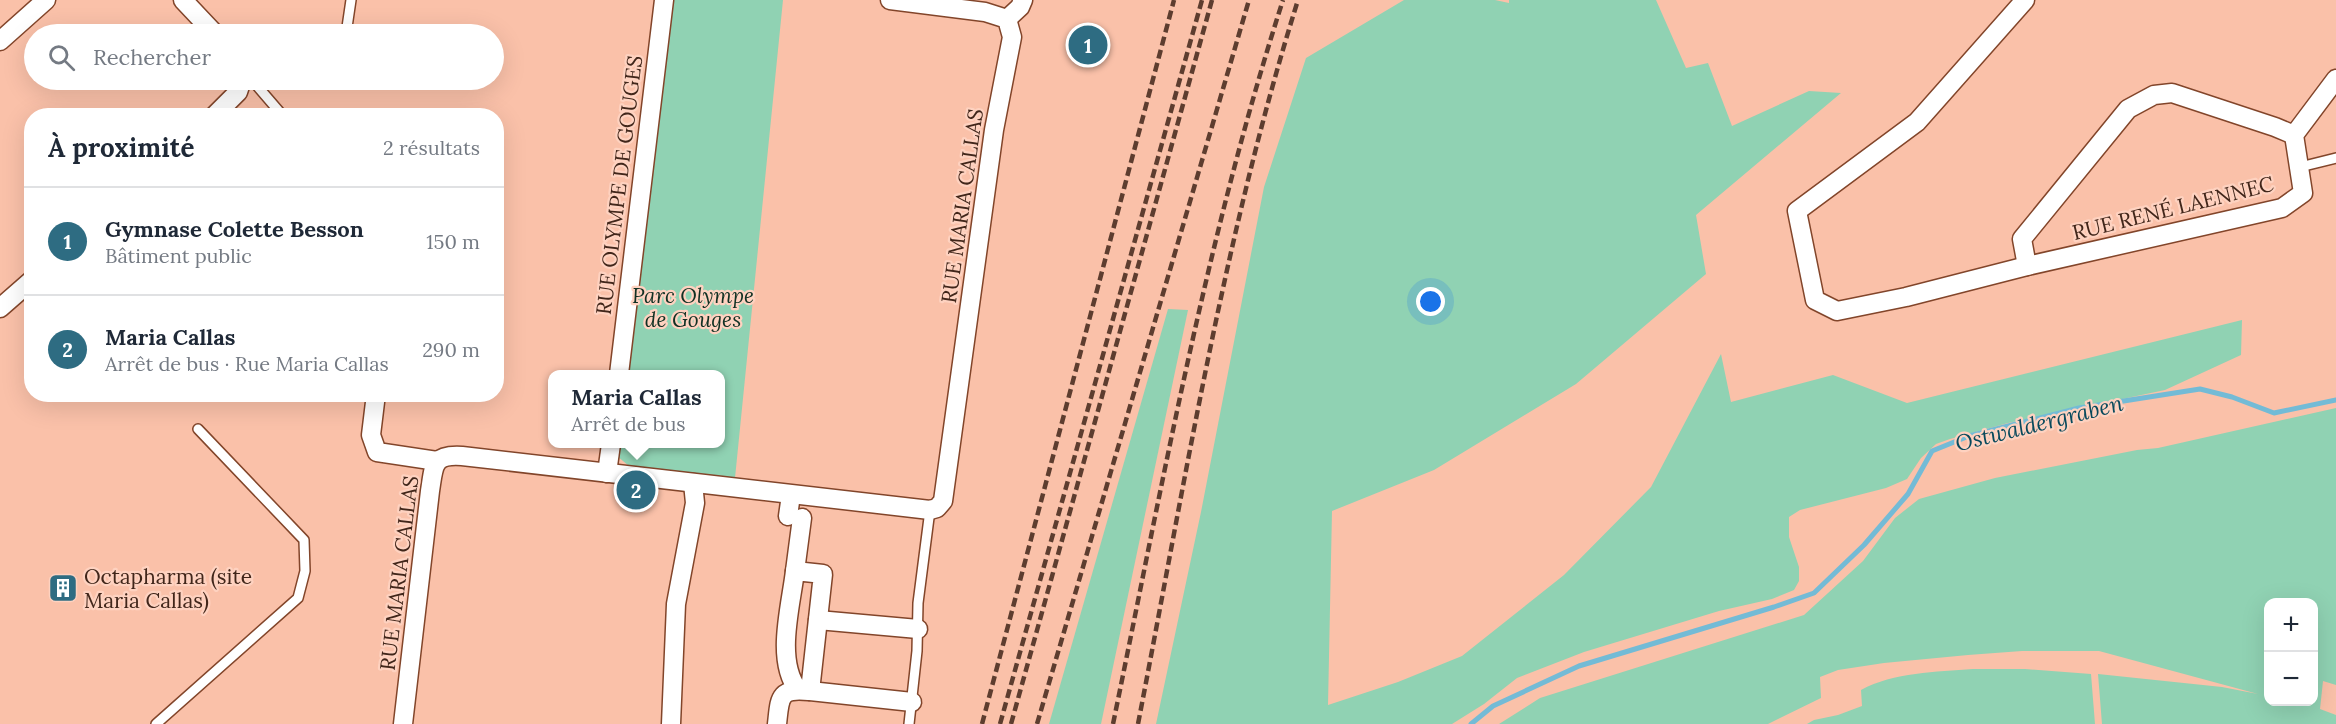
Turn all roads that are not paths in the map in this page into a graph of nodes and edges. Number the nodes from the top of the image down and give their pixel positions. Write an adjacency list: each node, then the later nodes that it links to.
1 (46, 0): 11 (street)
2 (183, 0): 9 (street)
3 (351, 0): 10 (lane)
4 (664, 0): 23 (street, RUE OLYMPE DE GOUGES)
5 (890, 0): 8 (street)
6 (1023, 0): 8 (street)
7 (2025, 0): 20 (street, RUE RENÉ LAENNEC)
8 (1007, 19): 31 (street, RUE MARIA CALLAS)
9 (206, 24)
10 (347, 24)
11 (0, 41)
12 (2336, 79): 17 (street)
13 (239, 90): 15 (street)
14 (261, 90): 16 (lane)
15 (222, 108)
16 (276, 108)
17 (2294, 135): 19 (street, RUE RENÉ LAENNEC); 20 (street, RUE RENÉ LAENNEC)
18 (2336, 158): 19 (lane)
19 (2300, 167): 20 (street, RUE RENÉ LAENNEC)
20 (2028, 266)
21 (24, 287): 22 (street)
22 (0, 308)
23 (620, 370)
24 (375, 402): 27 (street)
25 (198, 429): 38 (lane)
26 (610, 448): 28 (street)
27 (437, 461): 28 (street, RUE MARIA CALLAS); 39 (street, RUE MARIA CALLAS)
28 (607, 473): 29 (street, RUE MARIA CALLAS)
29 (693, 483): 30 (street, RUE MARIA CALLAS); 40 (street)
30 (791, 495): 31 (street, RUE MARIA CALLAS); 32 (street)
31 (930, 510): 34 (lane, RUE MARIA CALLAS)
32 (795, 571): 33 (street); 35 (street)
33 (817, 628): 34 (street); 35 (street); 36 (street)
34 (918, 629): 37 (lane, RUE MARIA CALLAS)
35 (787, 633): 36 (street)
36 (804, 691): 37 (street); 41 (street)
37 (912, 702): 42 (lane, RUE MARIA CALLAS)
38 (156, 724)
39 (403, 724)
40 (671, 724)
41 (777, 724)
42 (909, 724)

